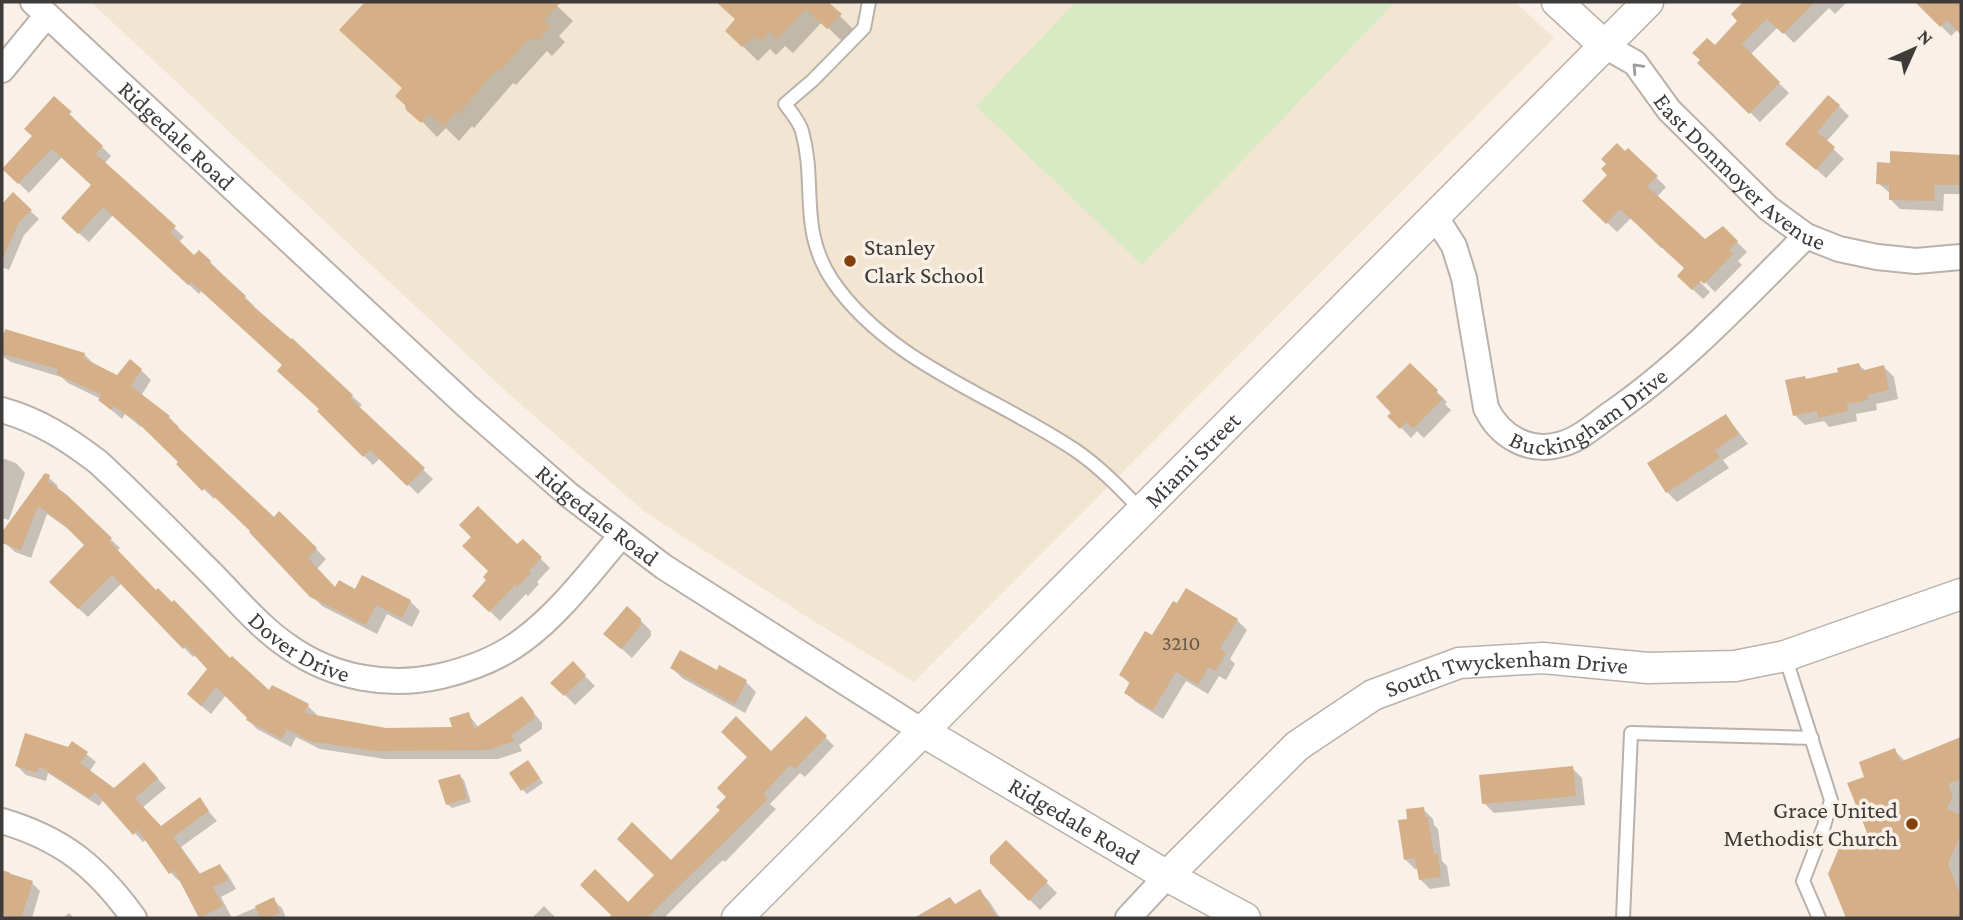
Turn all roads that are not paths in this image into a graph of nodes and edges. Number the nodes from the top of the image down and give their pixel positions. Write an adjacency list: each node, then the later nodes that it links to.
1 (869, 2): 11 (lane)
2 (1558, 2): 5 (street, East Donmoyer Avenue)
3 (1648, 2): 5 (street, Miami Street)
4 (40, 8): 6 (street); 12 (street, Ridgedale Road)
5 (1605, 46): 7 (street, Miami Street); 8 (street, East Donmoyer Avenue, one-way to 5)
6 (2, 70)
7 (1435, 216): 8 (street, Buckingham Drive); 11 (street, Miami Street)
8 (1806, 236): 9 (street, East Donmoyer Avenue)
9 (1961, 257)
10 (2, 410): 12 (street, Dover Drive)
11 (1142, 510): 15 (street, Miami Street)
12 (621, 536): 15 (street, Ridgedale Road)
13 (1961, 594): 14 (street, South Twyckenham Drive)
14 (1785, 656): 16 (lane); 18 (street, South Twyckenham Drive)
15 (922, 731): 18 (street, Ridgedale Road); 20 (street, Miami Street)
16 (1812, 738): 23 (lane); 24 (lane)
17 (2, 821): 19 (street)
18 (1167, 876): 21 (street, South Twyckenham Drive); 22 (street, Ridgedale Road)
19 (134, 918)
20 (737, 918)
21 (1128, 918)
22 (1245, 918)
23 (1623, 918)
24 (1819, 918)

